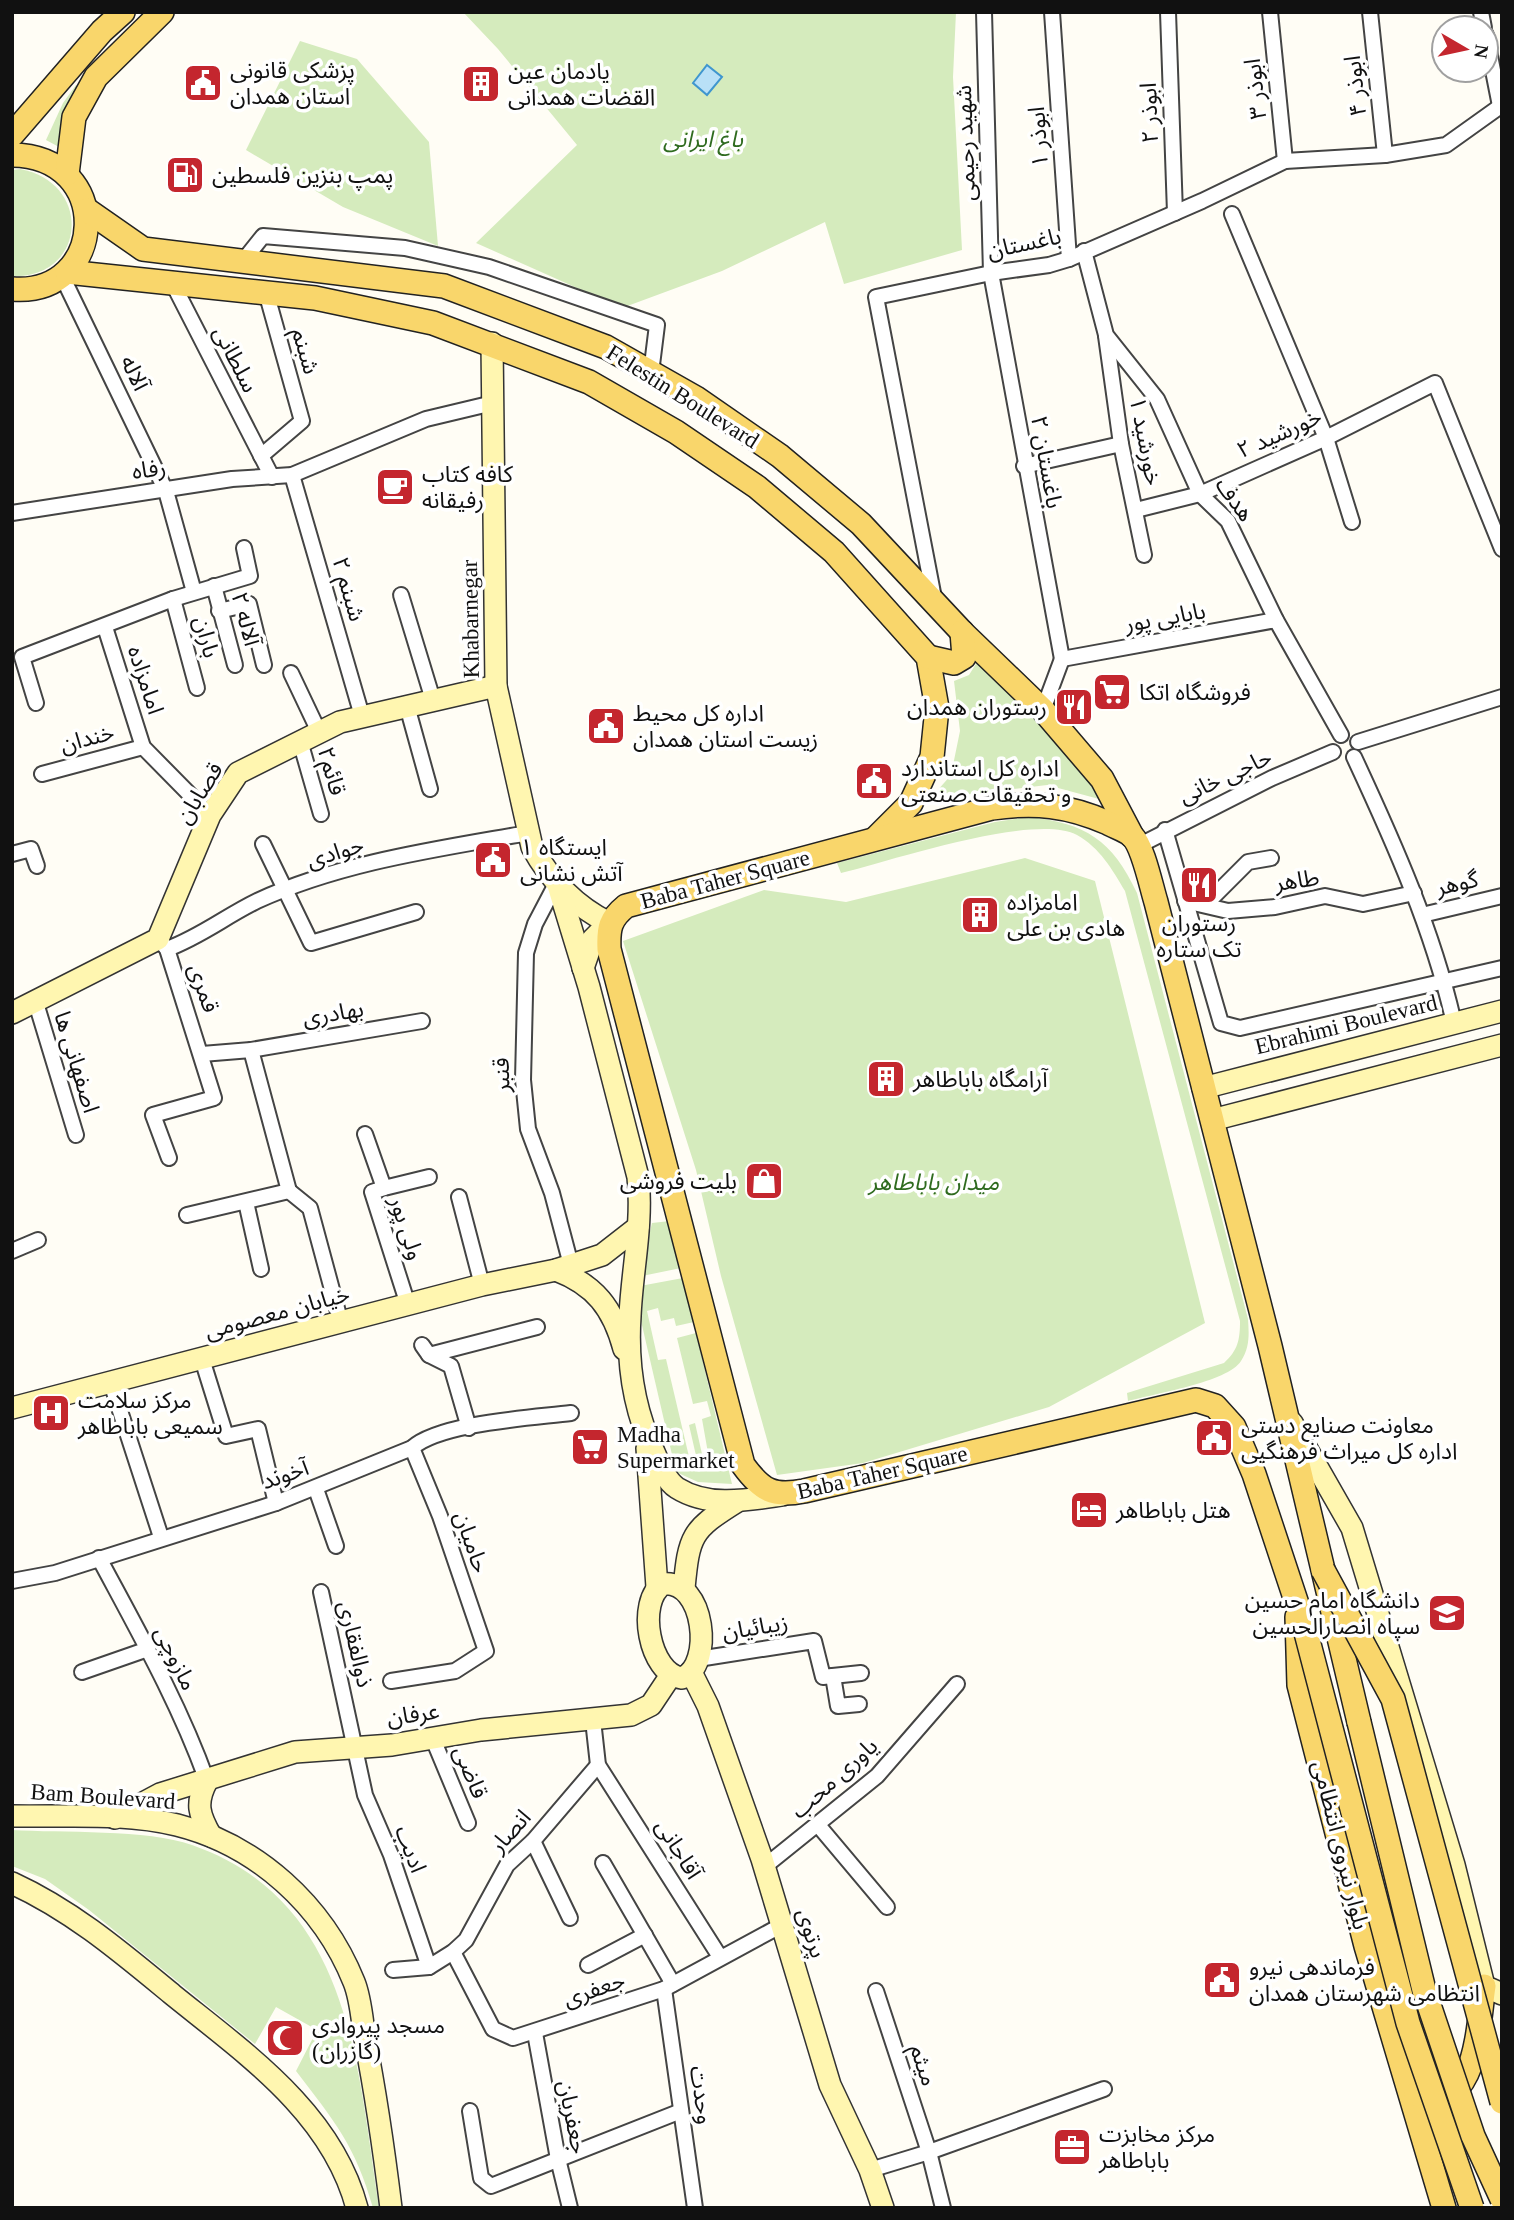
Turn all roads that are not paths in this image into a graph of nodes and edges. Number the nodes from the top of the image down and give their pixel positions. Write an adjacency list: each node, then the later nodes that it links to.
1 (123, 12): 10 (main road)
2 (162, 12): 14 (main road)
3 (984, 12): 21 (street, شهید رحیمی)
4 (1052, 12): 19 (street, ابوذر ۱)
5 (1168, 12): 16 (street, ابوذر ۲)
6 (1270, 12): 13 (street, ابوذر ۳)
7 (1370, 12): 12 (street, ابوذر ۴)
8 (1496, 84): 9 (street)
9 (1501, 105): 12 (street, باغستان)
10 (12, 135)
11 (12, 155): 14 (main road)
12 (1385, 155): 13 (street, باغستان)
13 (1285, 161): 16 (street, باغستان)
14 (67, 174): 15 (main road)
15 (87, 210): 20 (main road, Felestin Boulevard); 22 (main road)
16 (1175, 213): 18 (street, باغستان)
17 (1232, 214): 30 (street)
18 (1084, 251): 19 (street, باغستان); 26 (street, هدف)
19 (1069, 259): 21 (street, باغستان)
20 (243, 261): 28 (main road, Felestin Boulevard); 28 (street)
21 (991, 273): 33 (street, باغستان ۲); 48 (street, باغستان)
22 (65, 274): 23 (main road, Felestin Boulevard); 24 (main road); 36 (street, آلاله)
23 (172, 282): 25 (main road, Felestin Boulevard); 32 (street, سلطانی)
24 (12, 289)
25 (266, 292): 27 (main road, Felestin Boulevard); 32 (street, شبنم)
26 (1106, 335): 31 (street, خورشید ۱); 37 (street, هدف)
27 (492, 343): 29 (main road, Khabarnegar); 53 (main road, Felestin Boulevard)
28 (652, 373): 48 (main road, Felestin Boulevard)
29 (493, 403): 34 (street, رفاه); 58 (main road, Khabarnegar)
30 (1326, 438): 37 (street, خورشید ۲); 40 (street); 42 (street, خورشید ۲)
31 (1121, 444): 33 (street); 38 (street, خورشید ۱)
32 (261, 456): 35 (street, سلطانی)
33 (1024, 466): 54 (street, باغستان ۲)
34 (292, 475): 35 (street, رفاه); 65 (street, شبنم ۲)
35 (272, 477): 36 (street, رفاه)
36 (166, 491): 39 (street, رفاه); 45 (street)
37 (1200, 494): 38 (street, خورشید ۲); 50 (street, هدف)
38 (1136, 510): 43 (street, خورشید ۱)
39 (12, 513)
40 (1352, 522)
41 (244, 548): 44 (street, امامزاده)
42 (1502, 549)
43 (1144, 555)
44 (214, 586): 45 (street, امامزاده); 49 (street, آلاله ۲)
45 (194, 592): 47 (street, امامزاده)
46 (401, 595): 61 (street)
47 (173, 598): 51 (street, امامزاده); 59 (street, باران)
48 (935, 603): 52 (main road, Felestin Boulevard)
49 (219, 611): 55 (street); 56 (street, آلاله ۲)
50 (1276, 620): 54 (street, بابایی پور); 66 (street, هدف)
51 (105, 627): 62 (street); 69 (street, امامزاده)
52 (962, 632): 53 (main road); 64 (main road, Felestin Boulevard)
53 (928, 657): 78 (main road)
54 (1062, 659): 64 (street)
55 (264, 664)
56 (235, 665)
57 (290, 673): 67 (street, قائم۲)
58 (496, 685): 61 (main road, قصابان); 77 (main road, Khabarnegar)
59 (197, 688)
60 (1502, 697): 68 (street)
61 (433, 700): 63 (main road, قصابان)
62 (36, 702)
63 (407, 706): 65 (main road, قصابان); 73 (street)
64 (1043, 710): 79 (main road, Felestin Boulevard)
65 (362, 716): 67 (main road, قصابان)
66 (1340, 735): 68 (street); 70 (street)
67 (309, 737): 74 (street, قائم۲); 75 (main road, قصابان)
68 (1358, 742): 71 (street)
69 (144, 747): 72 (street, خندان); 75 (street, امامزاده)
70 (1334, 752): 71 (street); 76 (street, حاجی خانی)
71 (1354, 757): 86 (street)
72 (42, 774)
73 (430, 789)
74 (321, 814)
75 (210, 815): 93 (main road, قصابان)
76 (1164, 830): 79 (street, حاجی خانی); 88 (street)
77 (528, 833): 84 (main road, Khabarnegar); 85 (street, جوادی)
78 (876, 838): 79 (main road, Baba Taher Square); 92 (main road, Baba Taher Square)
79 (1135, 841): 106 (main road)
80 (263, 844): 85 (street)
81 (12, 854): 83 (street)
82 (1271, 858): 89 (street)
83 (37, 866)
84 (556, 882): 92 (main road, Khabarnegar); 94 (main road, Khabarnegar); 121 (street, قنبر)
85 (286, 891): 90 (street); 93 (street, جوادی)
86 (1414, 893): 89 (street, طاهر); 91 (street)
87 (1502, 896): 91 (street, گوهر)
88 (1185, 901): 89 (street, طاهر); 96 (street)
89 (1205, 905)
90 (416, 912)
91 (1422, 915): 96 (street)
92 (609, 923): 94 (main road); 137 (main road, Baba Taher Square)
93 (163, 944): 97 (main road); 104 (street, قمری)
94 (583, 968): 118 (main road, Khabarnegar)
95 (1502, 968): 96 (street)
96 (1445, 983): 101 (street)
97 (36, 1003): 99 (main road); 109 (street, اصفهانی ها)
98 (1502, 1011): 101 (main road, Ebrahimi Boulevard)
99 (12, 1013)
100 (422, 1021): 103 (street, بهادری)
101 (1454, 1023): 105 (main road, Ebrahimi Boulevard)
102 (1502, 1045): 107 (main road)
103 (251, 1049): 104 (street, بهادری); 114 (street)
104 (202, 1054): 111 (street, قمری)
105 (1256, 1074): 106 (main road, Ebrahimi Boulevard); 107 (main road)
106 (1203, 1088): 108 (main road)
107 (1261, 1107): 108 (main road)
108 (1212, 1120): 131 (main road)
109 (76, 1135)
110 (365, 1135): 113 (street, ولی پور)
111 (169, 1158)
112 (429, 1178): 113 (street)
113 (384, 1188): 124 (street, ولی پور)
114 (289, 1192): 116 (street); 125 (street)
115 (459, 1197): 123 (street)
116 (246, 1202): 117 (street); 122 (street)
117 (187, 1215)
118 (638, 1227): 121 (main road); 128 (main road, Khabarnegar)
119 (38, 1240): 120 (street)
120 (12, 1251)
121 (564, 1267): 123 (main road, خیابان معصومی); 128 (main road)
122 (261, 1269)
123 (482, 1286): 124 (main road, خیابان معصومی)
124 (408, 1305): 125 (main road, خیابان معصومی)
125 (341, 1323): 127 (main road, خیابان معصومی)
126 (537, 1328): 133 (street)
127 (202, 1359): 129 (main road, خیابان معصومی); 139 (street)
128 (631, 1370): 134 (main road)
129 (111, 1382): 130 (main road, خیابان معصومی); 140 (street)
130 (12, 1408)
131 (1285, 1410): 143 (main road); 181 (main road)
132 (570, 1413): 133 (street, آخوند)
133 (469, 1428): 135 (street, آخوند)
134 (646, 1436): 138 (main road); 145 (main road, پرتوی)
135 (412, 1448): 136 (street, آخوند); 154 (street, حامیان)
136 (316, 1489): 139 (street, آخوند); 141 (street)
137 (782, 1495): 138 (main road); 148 (main road, Baba Taher Square)
138 (736, 1502): 146 (main road)
139 (276, 1503): 140 (street, آخوند)
140 (161, 1537): 142 (street, آخوند)
141 (336, 1546)
142 (99, 1558): 144 (street, آخوند); 149 (street, مازوچی)
143 (1323, 1570): 186 (main road, bridge); 192 (main road, bridge)
144 (12, 1580)
145 (657, 1587): 146 (main road); 150 (main road, پرتوی)
146 (684, 1588): 150 (main road, پرتوی)
147 (321, 1592): 159 (street, ذوالفقاری)
148 (1296, 1600): 185 (main road, بلوار نیروی انتظامی); 200 (main road, bridge)
149 (148, 1649): 151 (street); 161 (street, مازوچی)
150 (687, 1669): 153 (street, زیبائیان); 157 (main road, عرفان); 169 (main road, پرتوی)
151 (82, 1672)
152 (861, 1673): 153 (street)
153 (834, 1676): 156 (street, زیبائیان)
154 (391, 1681)
155 (957, 1684): 165 (street, یاوری محب)
156 (859, 1704)
157 (593, 1720): 158 (main road, عرفان); 160 (street)
158 (433, 1739): 159 (main road, عرفان); 164 (street, قاضی)
159 (356, 1747): 161 (main road, عرفان); 178 (street, ادیب)
160 (598, 1765): 167 (street, انصار); 176 (street, آقاجانی)
161 (206, 1781): 163 (main road, عرفان); 166 (main road)
162 (12, 1816): 163 (main road, Bam Boulevard)
163 (114, 1818): 166 (main road, Bam Boulevard)
164 (468, 1823)
165 (818, 1825): 169 (street, یاوری محب); 171 (street)
166 (211, 1836): 194 (main road, Bam Boulevard)
167 (533, 1841): 172 (street); 175 (street, انصار)
168 (603, 1863): 174 (street)
169 (764, 1867): 173 (main road, پرتوی)
170 (12, 1883): 193 (main road)
171 (887, 1907)
172 (570, 1918)
173 (782, 1925): 176 (street, جعفری); 191 (main road, پرتوی)
174 (645, 1936): 177 (street); 180 (street)
175 (453, 1952): 178 (street, انصار); 183 (street, جعفری)
176 (720, 1957): 180 (street, جعفری)
177 (588, 1965)
178 (429, 1967): 179 (street, انصار)
179 (393, 1970)
180 (668, 1986): 183 (street, جعفری); 188 (street, وحدت)
181 (1493, 1990): 185 (main road)
182 (876, 1991): 189 (street, میثم)
183 (535, 2033): 190 (street, جعفریان)
184 (1104, 2089): 189 (street)
185 (1410, 2091): 199 (main road, بلوار نیروی انتظامی)
186 (1502, 2102)
187 (470, 2111): 190 (street)
188 (681, 2111): 190 (street); 196 (street, وحدت)
189 (929, 2152): 191 (street); 198 (street)
190 (558, 2159): 195 (street, جعفریان)
191 (870, 2170): 197 (main road, پرتوی)
192 (1502, 2199)
193 (358, 2208)
194 (391, 2208)
195 (570, 2208)
196 (695, 2208)
197 (883, 2208)
198 (943, 2208)
199 (1444, 2208)
200 (1472, 2208)

